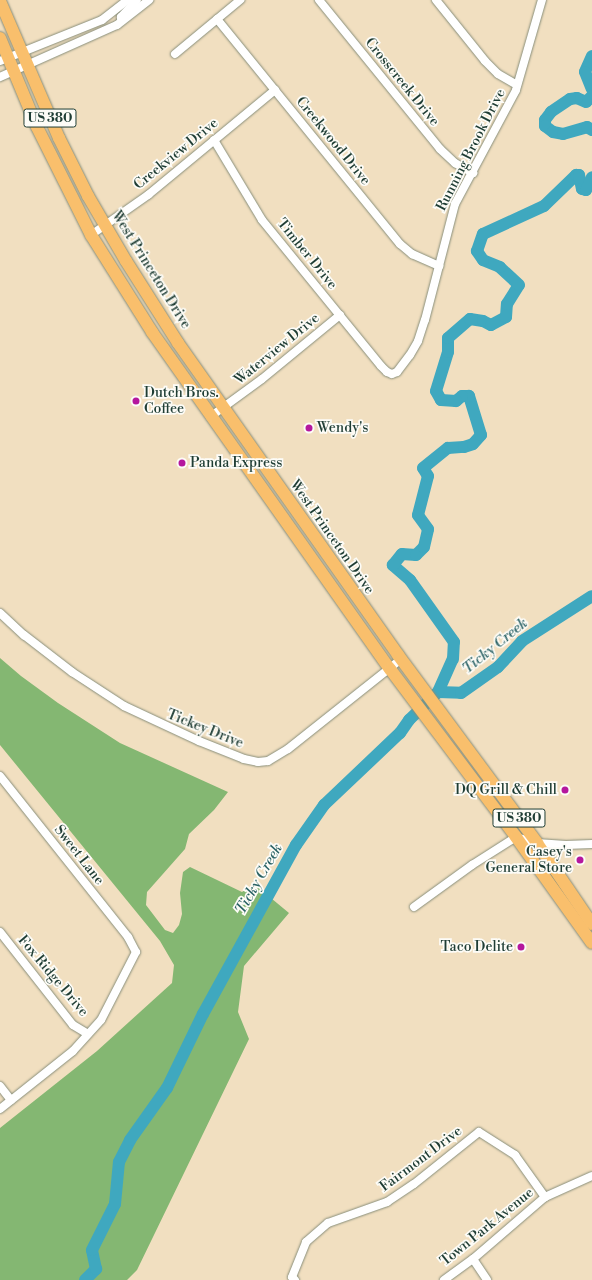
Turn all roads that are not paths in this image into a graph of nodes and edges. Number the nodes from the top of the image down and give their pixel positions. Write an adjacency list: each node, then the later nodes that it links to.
1 (128, 0): 12 (street)
2 (137, 0): 10 (street)
3 (149, 0): 10 (street)
4 (240, 0): 9 (street)
5 (319, 0): 21 (street, Crosscreek Drive)
6 (436, 0): 18 (street)
7 (542, 0): 18 (street, Running Brook Drive)
8 (0, 1): 12 (highway, West Princeton Drive / US 380)
9 (217, 19): 13 (street); 19 (street, Creekwood Drive)
10 (122, 22): 15 (street)
11 (0, 38): 14 (highway, West Princeton Drive / US 380)
12 (22, 52): 14 (street); 15 (highway, West Princeton Drive / US 380)
13 (175, 54)
14 (4, 59): 16 (highway, West Princeton Drive / US 380)
15 (28, 66): 16 (street); 22 (highway, West Princeton Drive / US 380)
16 (14, 71): 17 (street); 23 (highway, West Princeton Drive / US 380)
17 (0, 77)
18 (517, 85): 21 (street, Running Brook Drive)
19 (274, 90): 20 (street, Creekview Drive); 24 (street, Creekwood Drive)
20 (214, 140): 22 (street, Creekview Drive); 25 (street, Timber Drive)
21 (472, 173): 24 (street, Running Brook Drive)
22 (105, 226): 23 (street, Creekview Drive); 27 (highway, West Princeton Drive / US 380)
23 (91, 235): 28 (highway, West Princeton Drive / US 380)
24 (439, 266): 26 (street, Running Brook Drive)
25 (340, 315): 26 (street, Timber Drive); 27 (street, Waterview Drive)
26 (392, 374)
27 (223, 409): 28 (street, Waterview Drive); 30 (highway, West Princeton Drive / US 380)
28 (210, 417): 31 (highway, West Princeton Drive / US 380)
29 (0, 613): 31 (street, Tickey Drive)
30 (401, 659): 31 (street, Tickey Drive); 34 (highway, West Princeton Drive / US 380)
31 (390, 669): 33 (highway, West Princeton Drive / US 380)
32 (0, 776): 40 (street, Sweet Lane)
33 (516, 837): 34 (street); 36 (street); 39 (highway, West Princeton Drive / US 380)
34 (537, 843): 35 (street); 37 (highway, West Princeton Drive / US 380)
35 (592, 844)
36 (414, 907)
37 (592, 924)
38 (0, 932): 40 (street, Fox Ridge Drive)
39 (592, 943)
40 (88, 1034): 42 (street)
41 (0, 1086): 42 (street)
42 (11, 1100): 43 (street)
43 (0, 1109)
44 (592, 1176): 45 (street, Town Park Avenue)
45 (545, 1197): 46 (street, Town Park Avenue); 47 (street, Fairmont Drive)
46 (473, 1259): 48 (street, Town Park Avenue); 49 (street)
47 (293, 1278)
48 (444, 1280)
49 (487, 1280)

